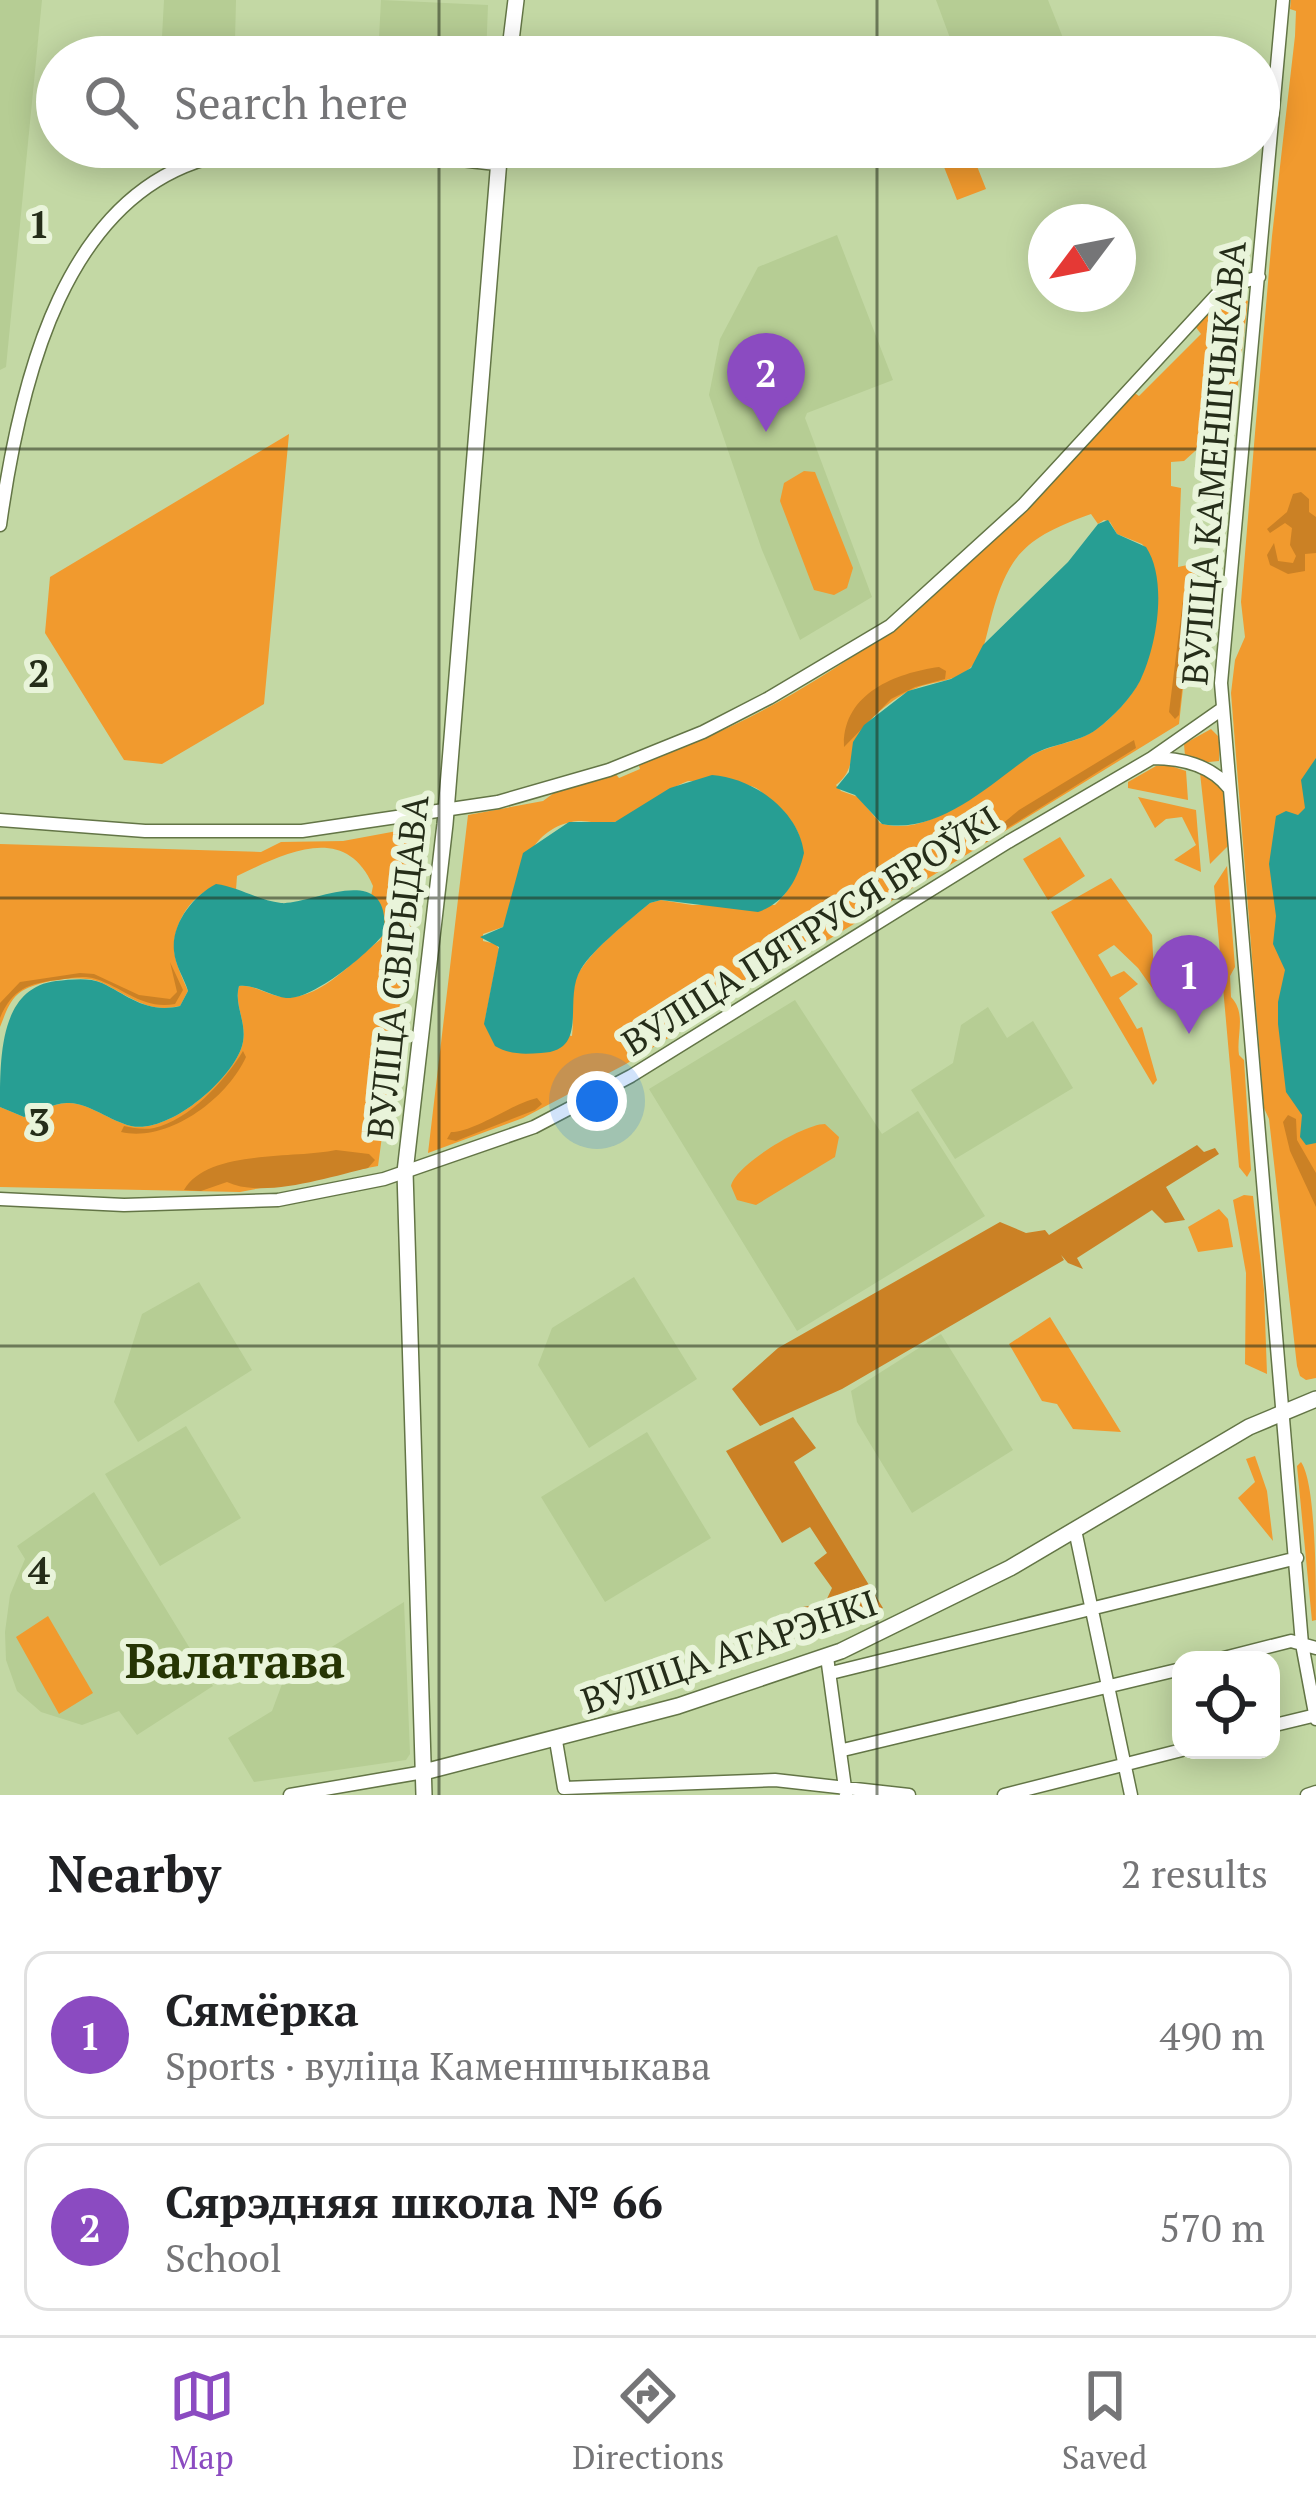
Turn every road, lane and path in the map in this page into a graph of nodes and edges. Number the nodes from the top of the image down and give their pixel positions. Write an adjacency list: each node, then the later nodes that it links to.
1 (516, 0): 3 (main road)
2 (1283, 0): 4 (street, ВУЛІЦА КАМЕНШЧЫКАВА)
3 (512, 36)
4 (1280, 36)
5 (184, 168): 9 (street)
6 (498, 168): 19 (main road, ВУЛІЦА СВІРЫДАВА)
7 (1268, 168): 8 (street, ВУЛІЦА КАМЕНШЧЫКАВА)
8 (1259, 277): 10 (street, ВУЛІЦА КАМЕНШЧЫКАВА); 19 (street)
9 (0, 525)
10 (1222, 709): 11 (street); 12 (street, ВУЛІЦА КАМЕНШЧЫКАВА)
11 (1205, 724): 12 (street); 13 (street)
12 (1225, 733): 14 (street, ВУЛІЦА КАМЕНШЧЫКАВА)
13 (1182, 738): 15 (street, ВУЛІЦА ПЯТРУСЯ БРОЎКІ); 16 (street)
14 (1227, 756): 17 (street); 18 (street, ВУЛІЦА КАМЕНШЧЫКАВА)
15 (1152, 758): 16 (street); 21 (street, ВУЛІЦА ПЯТРУСЯ БРОЎКІ)
16 (1186, 762): 17 (street)
17 (1202, 769): 18 (street)
18 (1230, 789): 25 (street, ВУЛІЦА КАМЕНШЧЫКАВА)
19 (446, 807): 20 (street); 21 (main road, ВУЛІЦА СВІРЫДАВА)
20 (0, 820)
21 (404, 1172): 22 (street, ВУЛІЦА ПЯТРУСЯ БРОЎКІ); 40 (main road, ВУЛІЦА СВІРЫДАВА)
22 (0, 1199)
23 (1316, 1388): 25 (main road)
24 (1316, 1399): 25 (main road)
25 (1283, 1413): 26 (main road, ВУЛІЦА АГАРЭНКІ); 27 (street, ВУЛІЦА КАМЕНШЧЫКАВА)
26 (1075, 1530): 28 (street); 31 (main road, ВУЛІЦА АГАРЭНКІ)
27 (1297, 1558): 28 (street); 29 (street, ВУЛІЦА КАМЕНШЧЫКАВА)
28 (1094, 1609): 31 (street); 33 (street)
29 (1309, 1646): 30 (street); 34 (street, ВУЛІЦА КАМЕНШЧЫКАВА)
30 (1254, 1651)
31 (829, 1665): 36 (main road, ВУЛІЦА АГАРЭНКІ); 37 (street)
32 (1172, 1671): 33 (street)
33 (1107, 1687): 37 (street); 39 (street)
34 (1316, 1716): 35 (street)
35 (1280, 1724)
36 (556, 1741): 40 (main road, ВУЛІЦА АГАРЭНКІ); 41 (street)
37 (843, 1750): 41 (street)
38 (1172, 1753): 39 (street)
39 (1125, 1766): 46 (street); 47 (street)
40 (424, 1772): 43 (street, ВУЛІЦА АГАРЭНКІ); 44 (main road, ВУЛІЦА СВІРЫДАВА)
41 (846, 1791): 45 (street)
42 (1316, 1792): 48 (street)
43 (290, 1795)
44 (424, 1795)
45 (909, 1795)
46 (1004, 1795)
47 (1131, 1795)
48 (1307, 1795)

